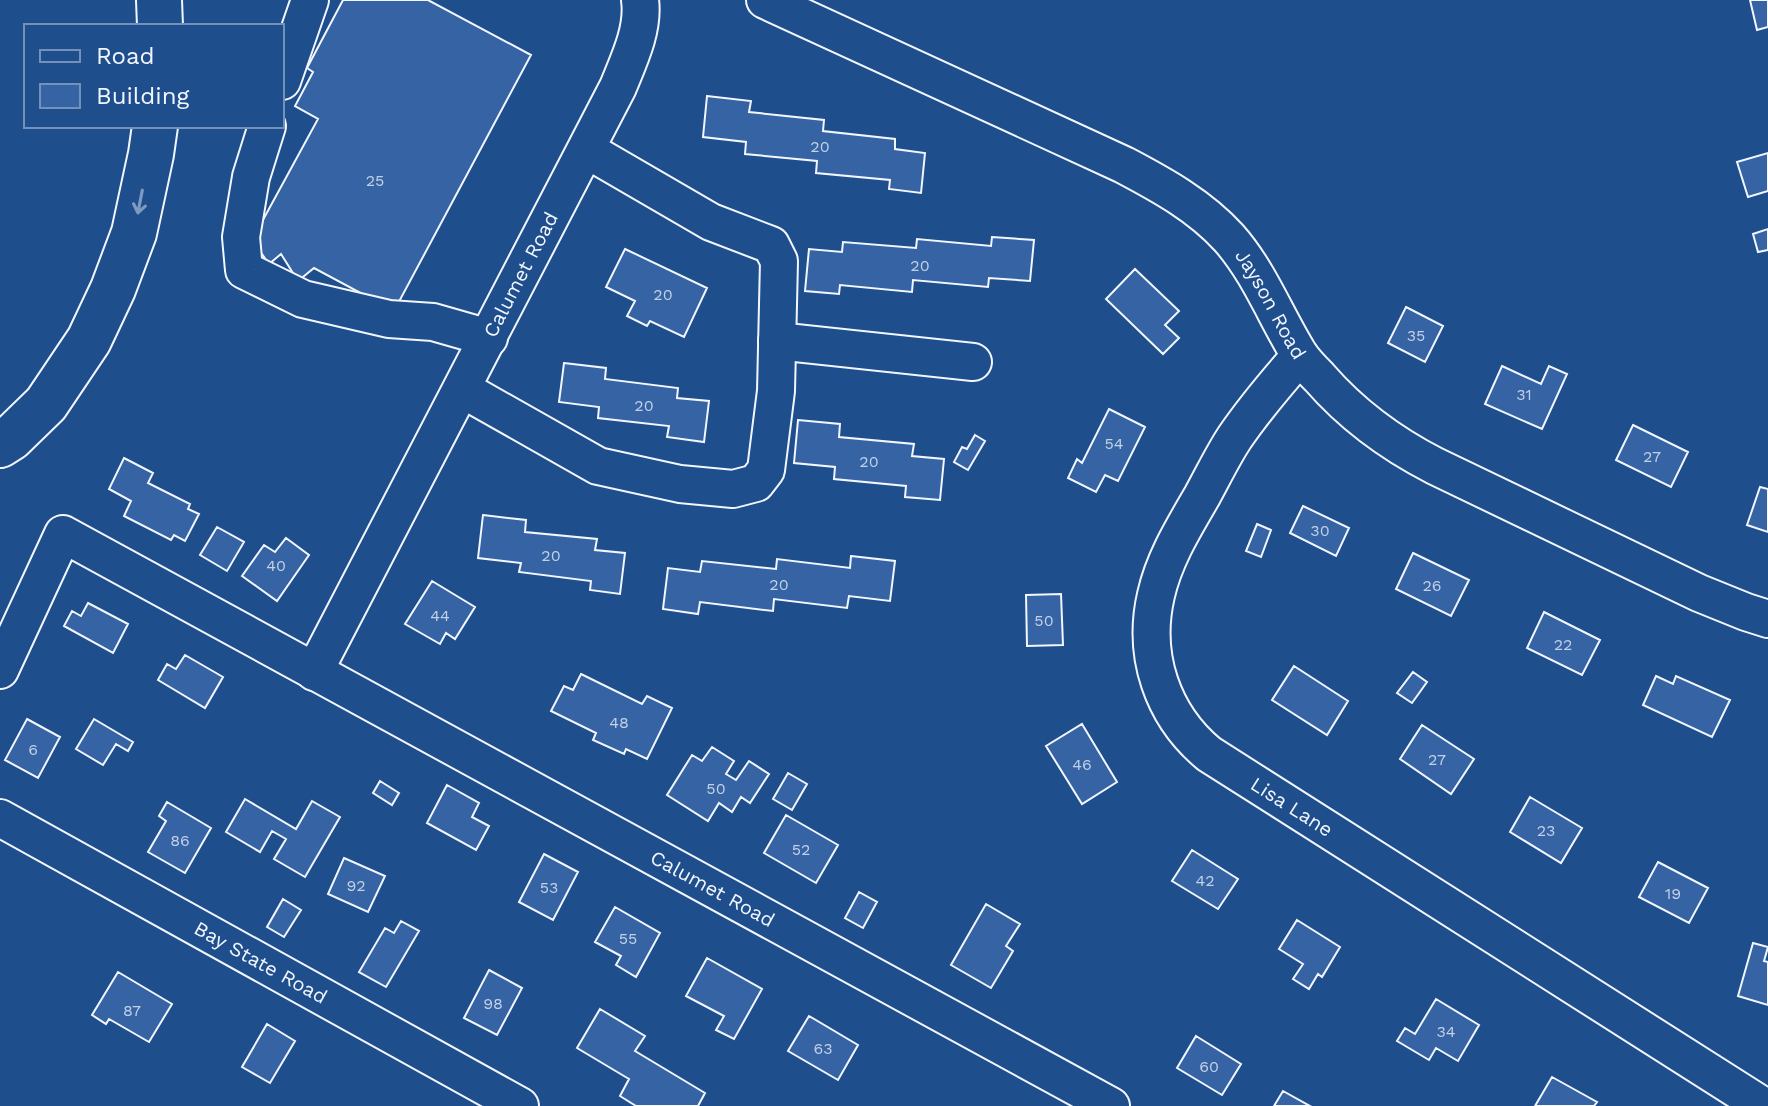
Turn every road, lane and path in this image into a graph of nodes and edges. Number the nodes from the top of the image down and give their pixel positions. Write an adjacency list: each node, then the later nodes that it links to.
1 (159, 0): 5 (highway)
2 (310, 0): 6 (street)
3 (640, 0): 9 (street, Calumet Road)
4 (765, 0): 12 (street, Jayson Road)
5 (160, 24)
6 (284, 75)
7 (155, 128): 15 (highway, one-way to 15)
8 (266, 128): 10 (street)
9 (587, 150): 10 (street, Calumet Road); 11 (street)
10 (489, 338): 14 (street, Calumet Road)
11 (777, 341): 13 (street); 14 (street)
12 (1300, 356): 16 (street, Jayson Road); 22 (street, Lisa Lane)
13 (973, 362)
14 (462, 389): 18 (street, Calumet Road)
15 (0, 445)
16 (1768, 619)
17 (0, 670): 18 (street, Calumet Road)
18 (314, 672): 21 (street, Calumet Road)
19 (0, 818): 20 (street, Bay State Road)
20 (520, 1106)
21 (1111, 1106)
22 (1763, 1106)

